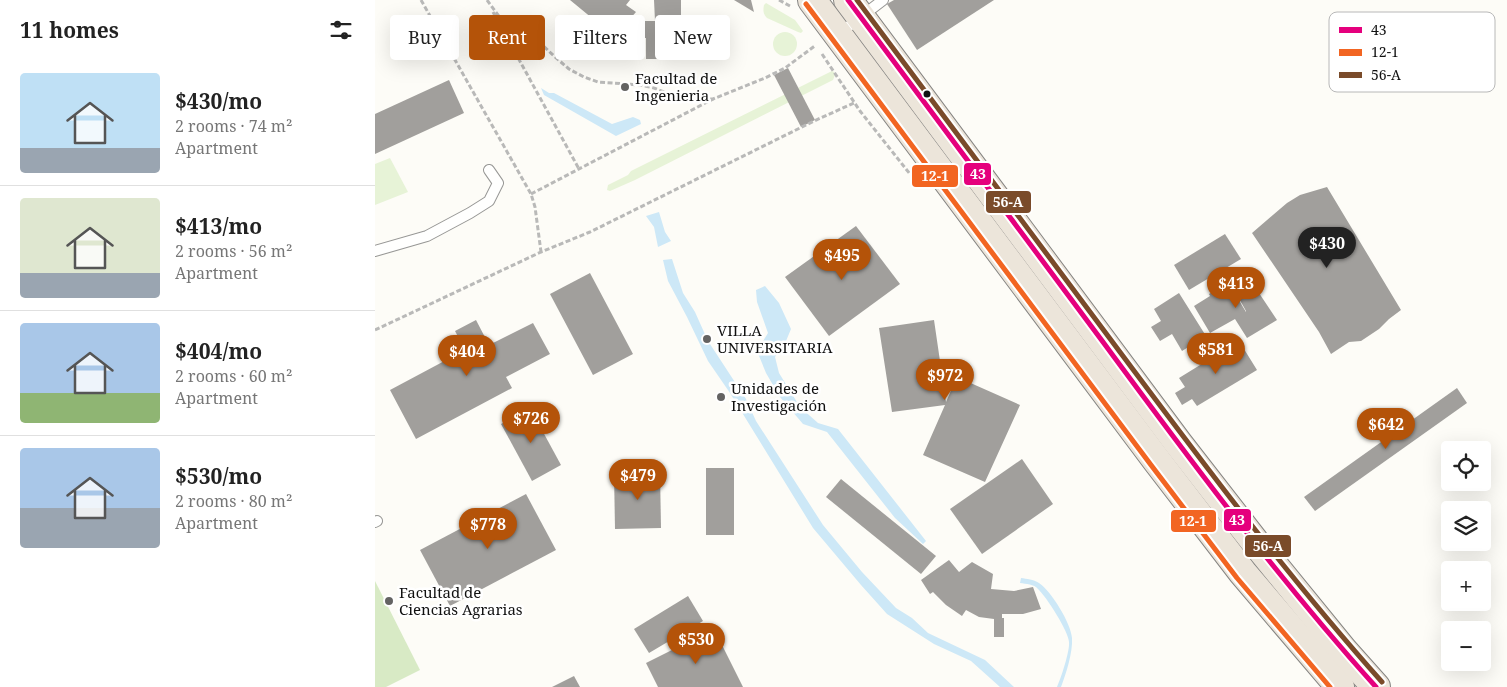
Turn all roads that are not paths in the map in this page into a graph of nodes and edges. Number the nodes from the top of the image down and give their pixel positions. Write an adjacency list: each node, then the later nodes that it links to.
1 (812, 0): 4 (highway)
2 (883, 0): 3 (lane)
3 (854, 9): 4 (lane); 8 (highway)
4 (824, 35): 7 (highway)
5 (489, 170): 6 (lane)
6 (375, 251)
7 (1340, 687)
8 (1375, 687)

